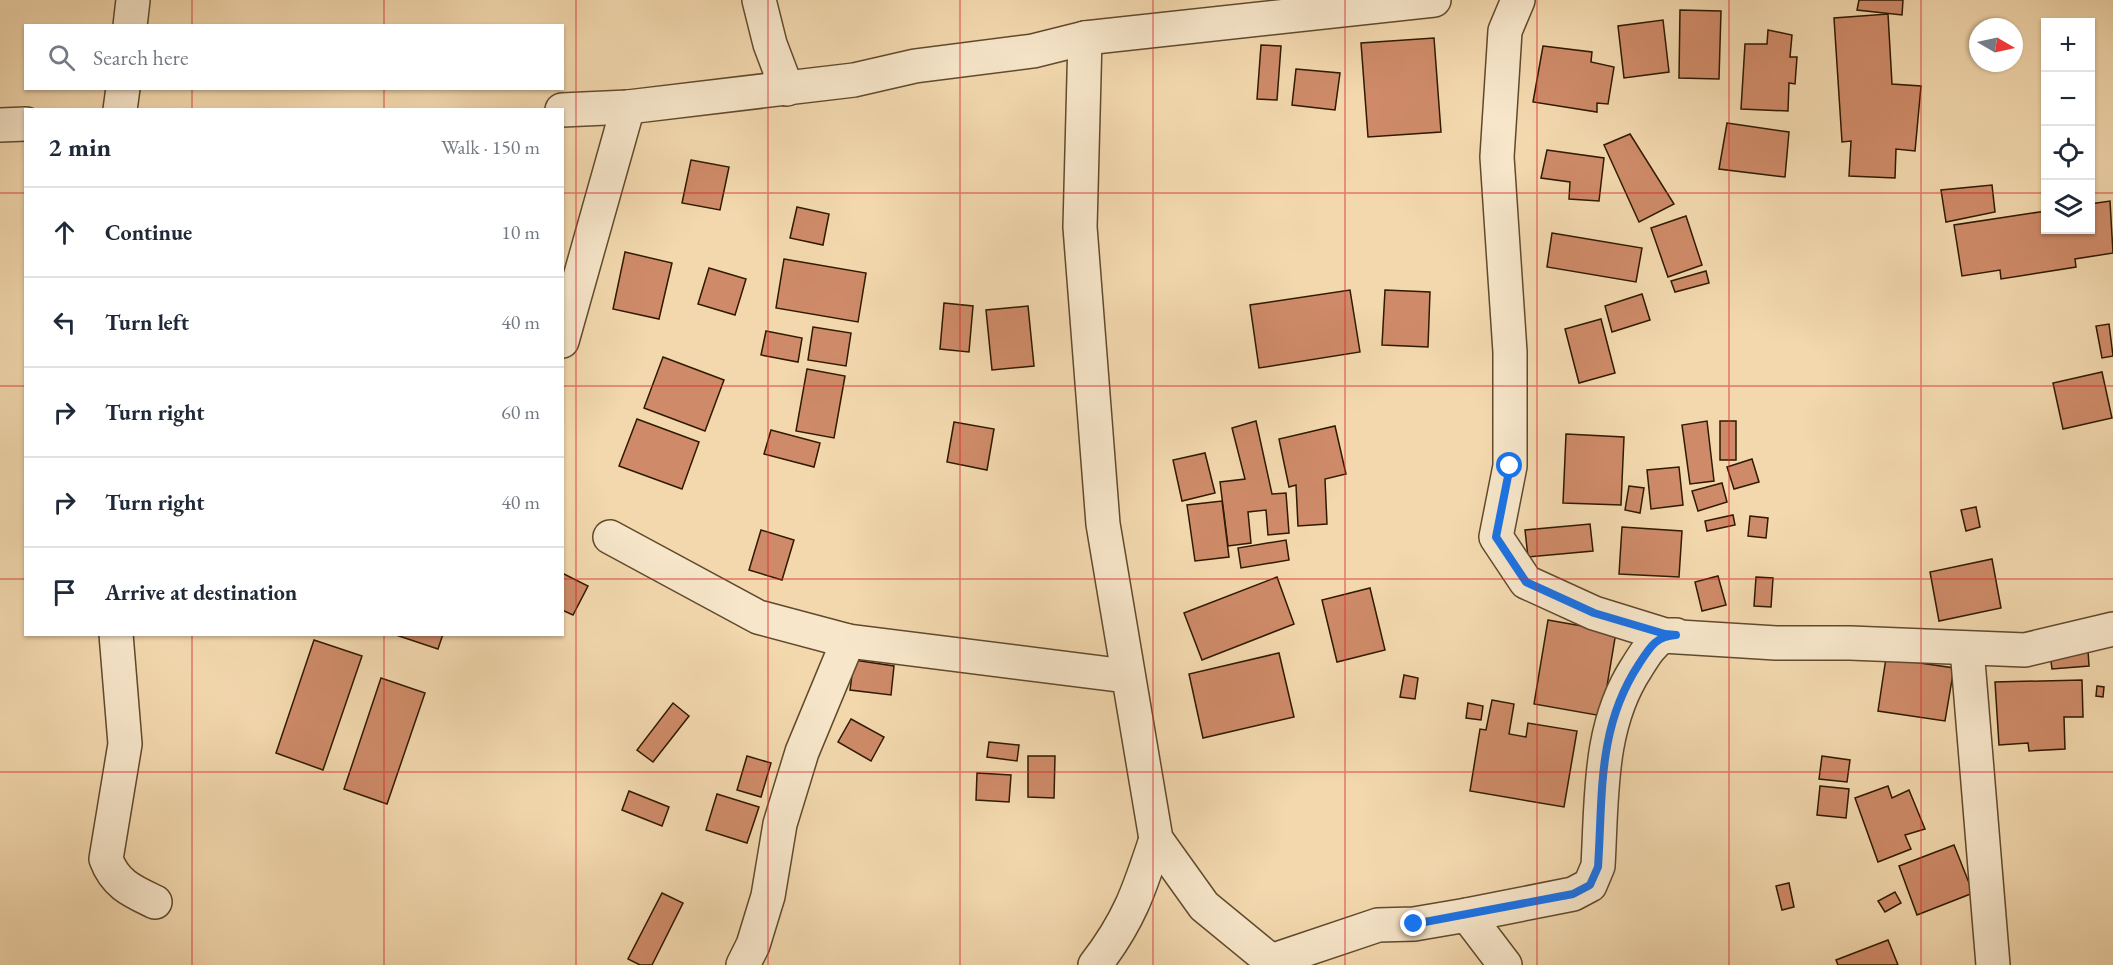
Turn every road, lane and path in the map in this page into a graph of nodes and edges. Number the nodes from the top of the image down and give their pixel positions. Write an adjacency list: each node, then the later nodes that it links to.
1 (133, 0): 5 (street)
2 (759, 0): 7 (street)
3 (1434, 0): 6 (street)
4 (1518, 0): 17 (street)
5 (130, 24)
6 (1085, 38): 7 (street); 21 (street)
7 (787, 88): 9 (street)
8 (123, 90): 10 (street)
9 (628, 107): 11 (street); 14 (street)
10 (120, 108)
11 (564, 110)
12 (24, 124): 13 (street)
13 (0, 125)
14 (564, 334)
15 (610, 537): 19 (street)
16 (2113, 629): 20 (street)
17 (1676, 635): 20 (street); 24 (street)
18 (116, 636): 23 (street)
19 (848, 641): 21 (street); 26 (street)
20 (1967, 649): 29 (street)
21 (1126, 675): 22 (street)
22 (1155, 839): 25 (street); 27 (street)
23 (155, 902)
24 (1467, 915): 25 (street); 28 (street)
25 (1271, 963)
26 (743, 965)
27 (1095, 965)
28 (1504, 965)
29 (1993, 965)

